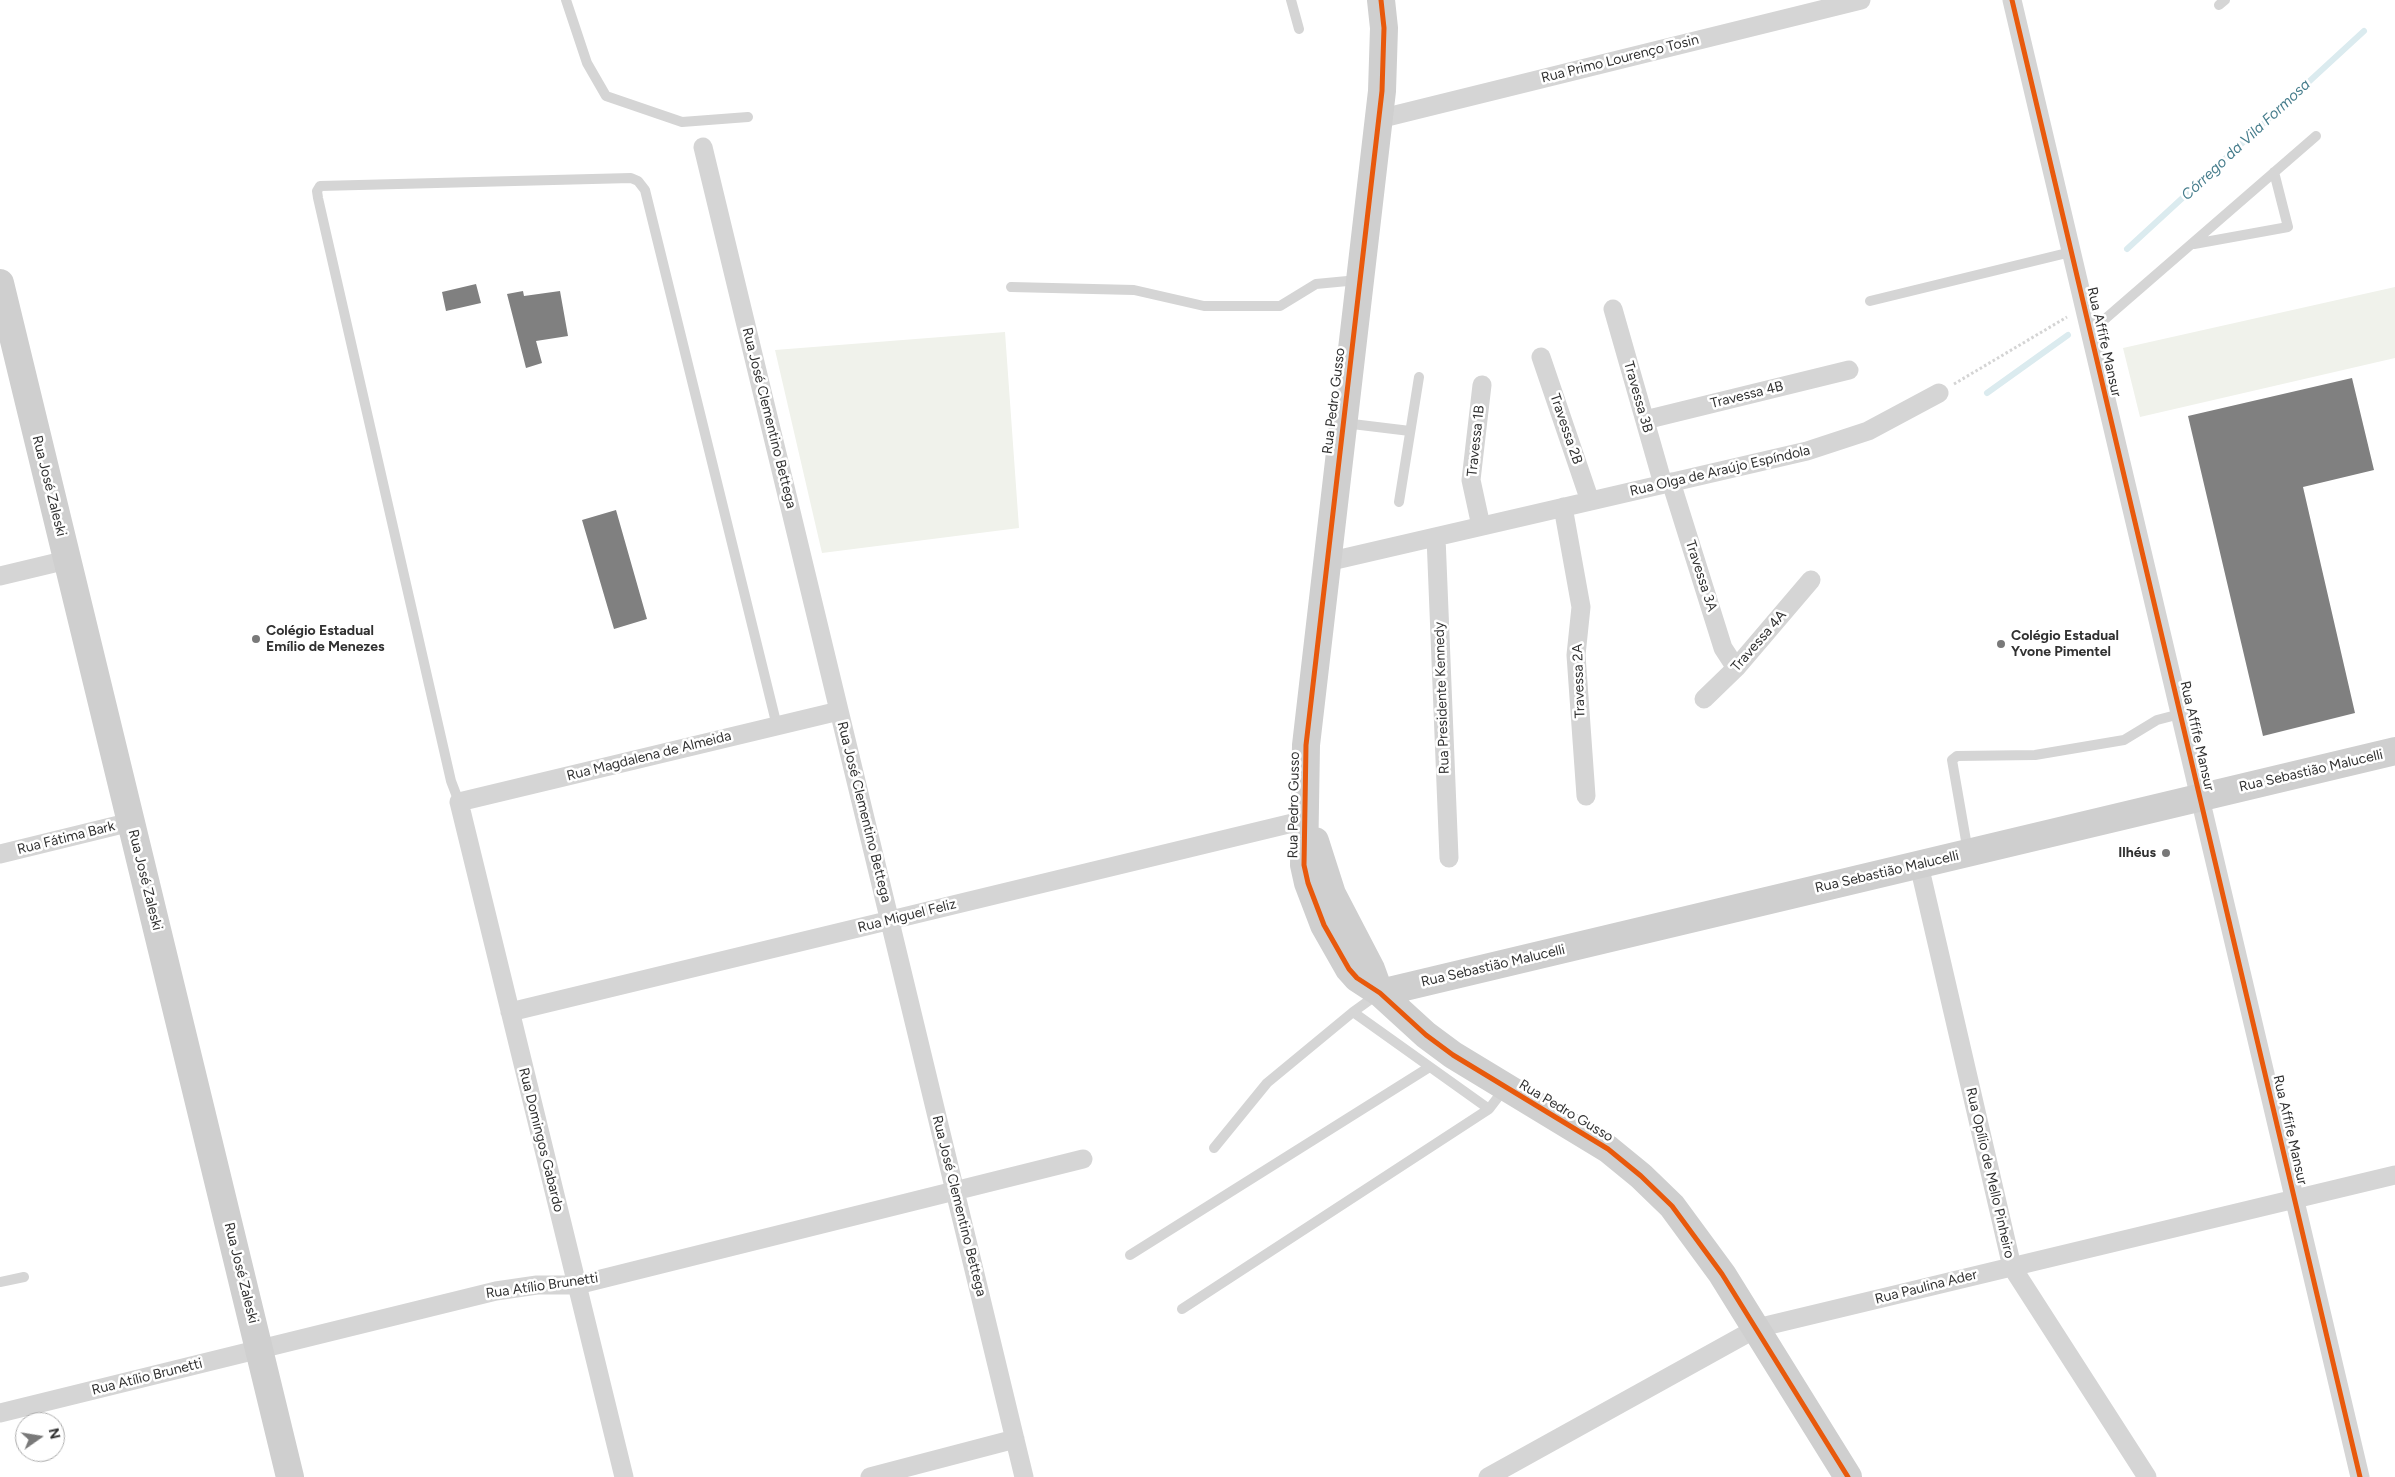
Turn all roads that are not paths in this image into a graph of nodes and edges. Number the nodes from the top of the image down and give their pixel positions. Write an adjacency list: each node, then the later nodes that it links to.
1 (566, 0): 7 (lane)
2 (1291, 0): 6 (lane)
3 (1381, 0): 8 (street, Rua Pedro Gusso)
4 (1861, 0): 8 (street, Rua Primo Lourenço Tosin)
5 (2012, 0): 13 (street, Rua Affife Mansur)
6 (1299, 29)
7 (748, 117)
8 (1379, 119): 14 (street, Rua Pedro Gusso)
9 (2316, 136): 11 (lane)
10 (703, 147): 40 (street, Rua José Clementino Bettega)
11 (2274, 172): 12 (lane); 12 (lane)
12 (2193, 244): 19 (lane)
13 (2071, 252): 17 (lane); 19 (street, Rua Affife Mansur)
14 (1359, 280): 15 (lane); 26 (street, Rua Pedro Gusso)
15 (1011, 287)
16 (1, 291): 34 (street, Rua José Zaleski)
17 (1870, 301)
18 (1613, 309): 25 (street, Travessa 3B)
19 (2090, 332): 41 (street, Rua Affife Mansur)
20 (1541, 357): 29 (street, Travessa 2B)
21 (1849, 370): 25 (street, Travessa 4B)
22 (1419, 376): 27 (lane)
23 (1482, 385): 32 (street, Travessa 1B)
24 (1939, 394): 28 (street, Rua Olga de Araújo Espíndola)
25 (1645, 420): 28 (street, Travessa 3B)
26 (1343, 423): 27 (lane); 35 (street, Rua Pedro Gusso)
27 (1410, 432): 30 (lane)
28 (1667, 483): 29 (street, Rua Olga de Araújo Espíndola); 38 (street, Travessa 3A)
29 (1590, 501): 31 (street, Rua Olga de Araújo Espíndola)
30 (1399, 502)
31 (1563, 507): 32 (street, Rua Olga de Araújo Espíndola); 44 (street, Travessa 2A)
32 (1481, 526): 33 (street, Rua Olga de Araújo Espíndola)
33 (1436, 537): 35 (street, Rua Olga de Araújo Espíndola); 51 (street, Rua Presidente Kennedy)
34 (67, 560): 36 (street); 48 (street, Rua José Zaleski)
35 (1327, 562): 47 (street, Rua Pedro Gusso)
36 (0, 576)
37 (1811, 580): 38 (street, Travessa 4A)
38 (1736, 668): 39 (street, Travessa 4A)
39 (1704, 699)
40 (839, 711): 42 (street, Rua Magdalena de Almeida); 53 (street, Rua José Clementino Bettega)
41 (2180, 714): 45 (street, Rua Affife Mansur); 49 (lane)
42 (777, 726): 46 (street, Rua Magdalena de Almeida); 46 (lane)
43 (2395, 752): 45 (street, Rua Sebastião Malucelli)
44 (1586, 796)
45 (2200, 798): 49 (street, Rua Sebastião Malucelli); 64 (street, Rua Affife Mansur)
46 (459, 802): 55 (street, Rua Domingos Gabardo)
47 (1305, 820): 53 (street, Rua Miguel Feliz); 54 (street, Rua Pedro Gusso)
48 (131, 822): 50 (street, Rua Fátima Bark); 72 (street, Rua José Zaleski)
49 (1968, 853): 52 (street, Rua Sebastião Malucelli)
50 (0, 854)
51 (1448, 858)
52 (1919, 865): 54 (street, Rua Sebastião Malucelli); 66 (street, Rua Opílio de Mello Pinheiro)
53 (890, 920): 55 (street, Rua Miguel Feliz); 63 (street, Rua José Clementino Bettega)
54 (1380, 993): 56 (lane); 58 (street, Rua Pedro Gusso)
55 (510, 1012): 69 (street, Rua Domingos Gabardo)
56 (1352, 1012): 57 (lane); 60 (lane)
57 (1428, 1068): 59 (lane); 65 (lane)
58 (1505, 1087): 59 (lane); 71 (street, Rua Pedro Gusso)
59 (1489, 1109): 70 (lane)
60 (1214, 1148)
61 (1083, 1159): 63 (street, Rua Atílio Brunetti)
62 (2395, 1175): 64 (street, Rua Paulina Ader)
63 (955, 1191): 69 (street, Rua Atílio Brunetti); 74 (street, Rua José Clementino Bettega)
64 (2295, 1199): 66 (street, Rua Paulina Ader); 82 (street, Rua Affife Mansur)
65 (1130, 1254)
66 (2012, 1267): 71 (street, Rua Paulina Ader); 81 (street, Rua Opílio de Mello Pinheiro)
67 (24, 1277): 68 (lane)
68 (0, 1282)
69 (577, 1285): 72 (street, Rua Atílio Brunetti); 76 (street, Rua Domingos Gabardo)
70 (1182, 1309)
71 (1757, 1328): 79 (street, Rua Paulina Ader); 80 (street, Rua Pedro Gusso)
72 (259, 1349): 73 (street, Rua Atílio Brunetti); 75 (street, Rua José Zaleski)
73 (0, 1413)
74 (1015, 1440): 77 (street); 78 (street, Rua José Clementino Bettega)
75 (290, 1477)
76 (624, 1477)
77 (870, 1477)
78 (1024, 1477)
79 (1488, 1477)
80 (1848, 1477)
81 (2147, 1477)
82 (2360, 1477)

